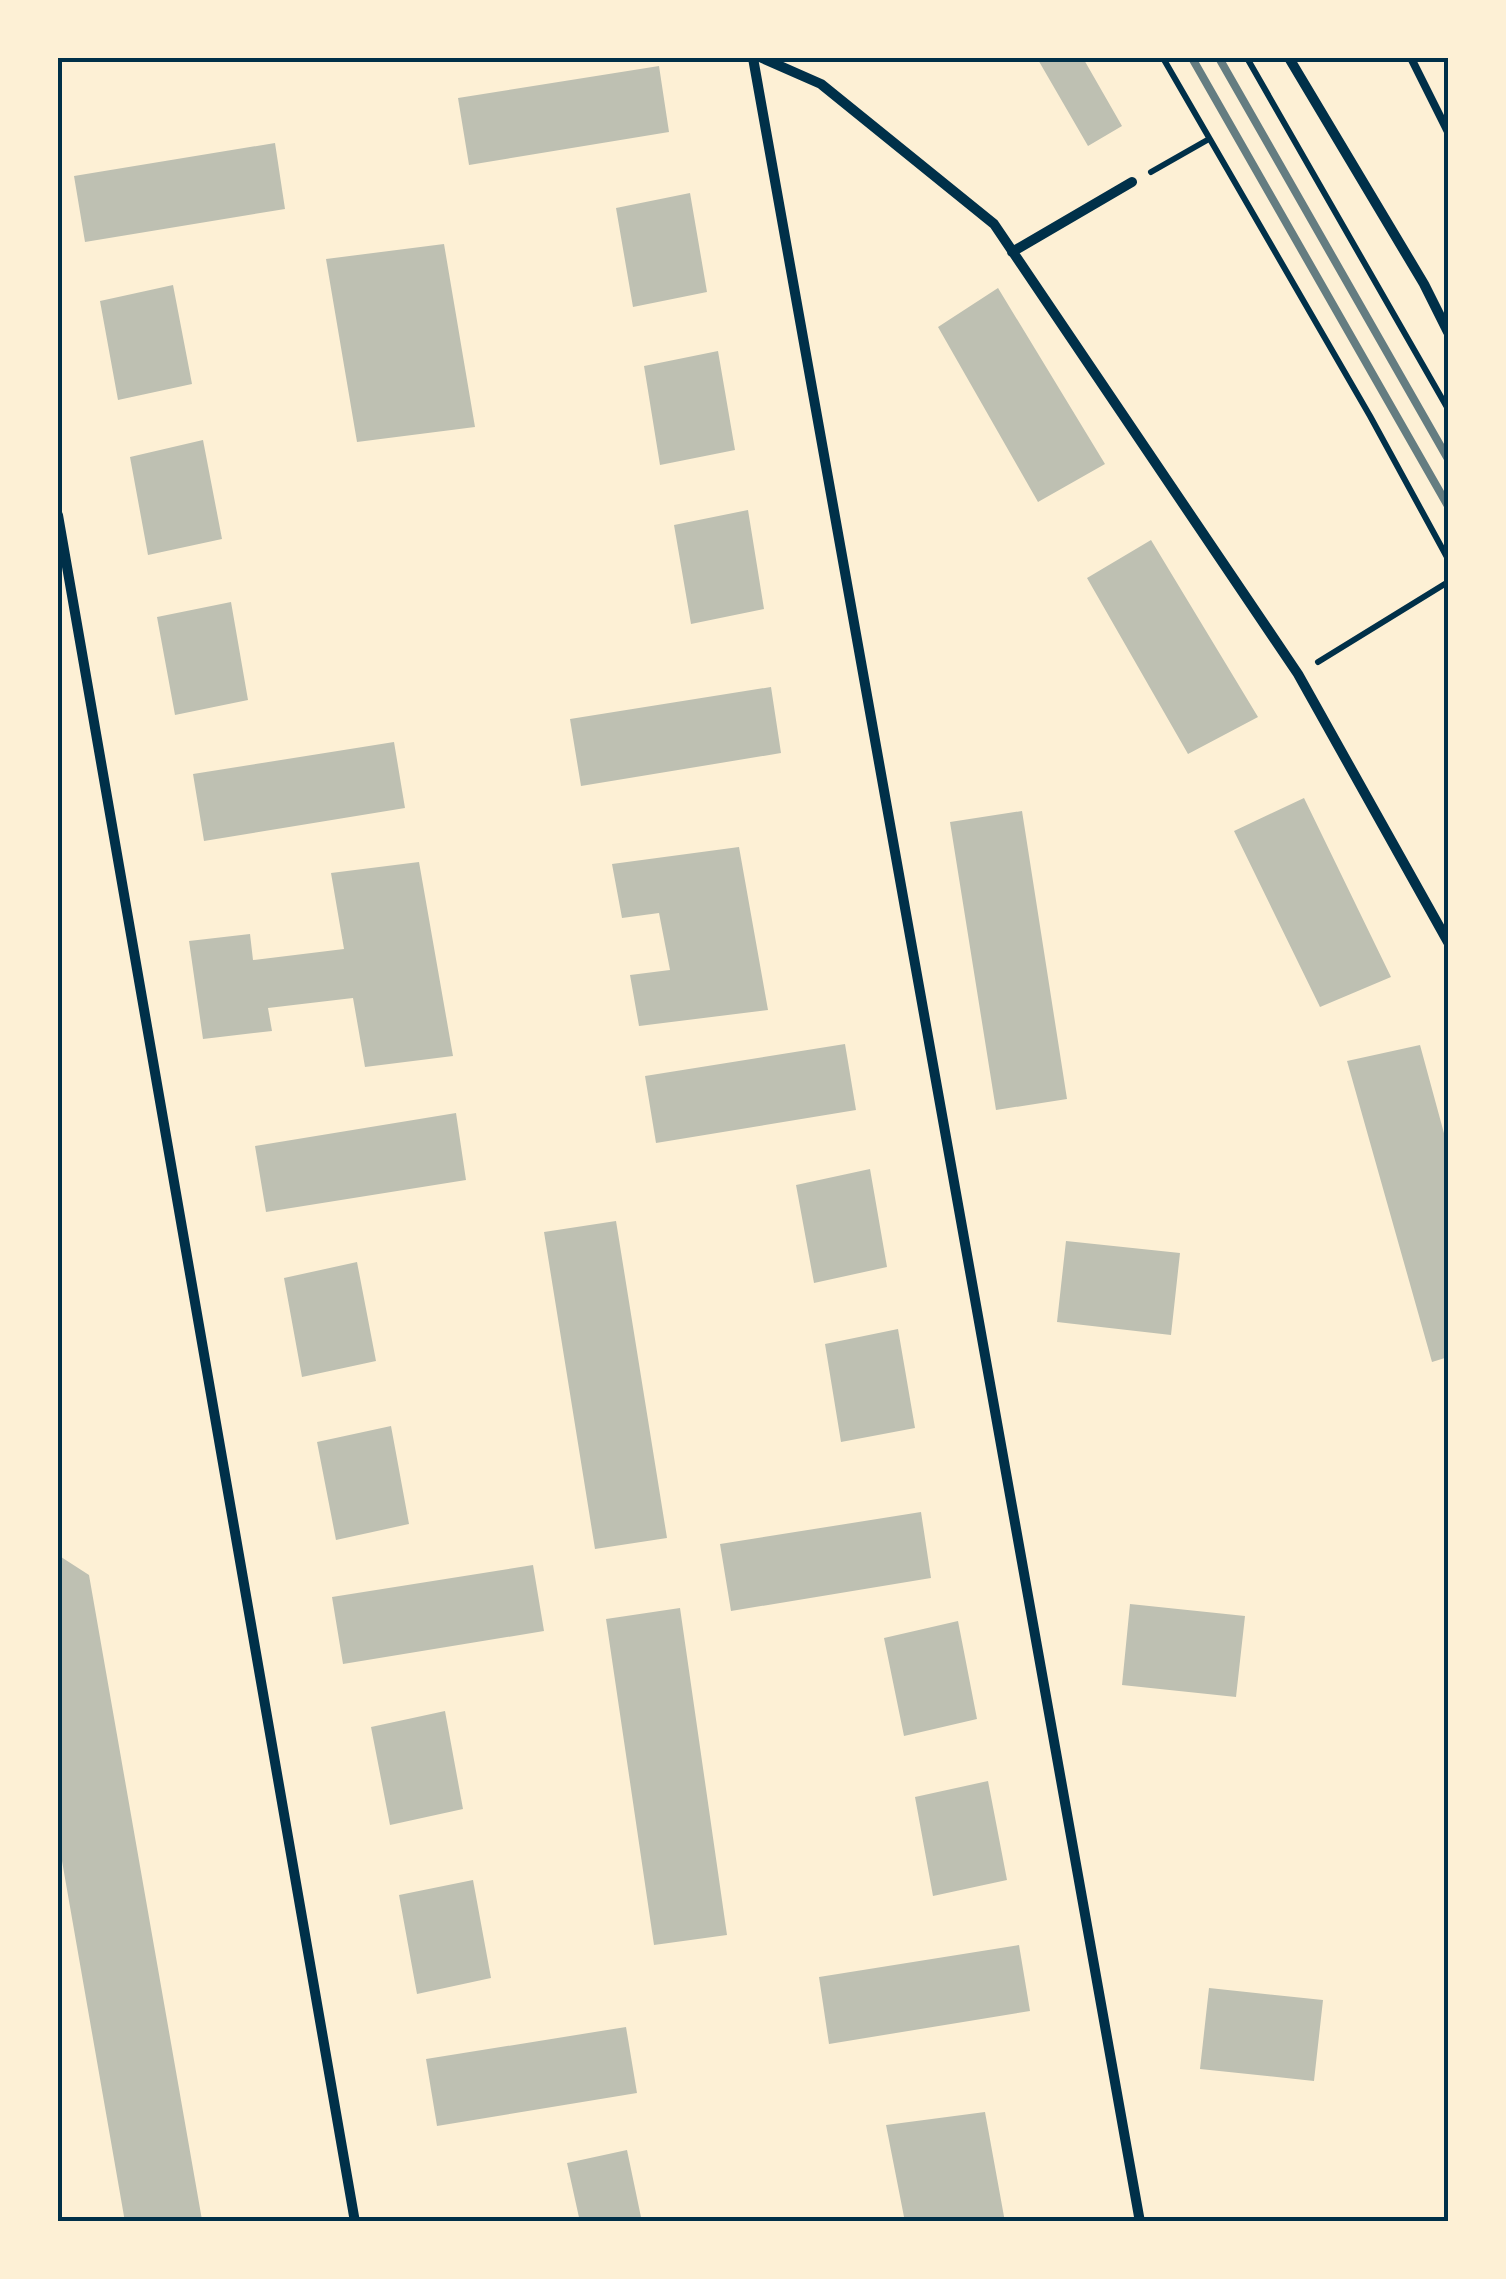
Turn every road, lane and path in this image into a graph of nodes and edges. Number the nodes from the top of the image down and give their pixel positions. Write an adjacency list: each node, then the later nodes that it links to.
1 (752, 58): 19 (street)
2 (762, 58): 10 (street)
3 (1162, 58): 8 (path)
4 (1247, 58): 12 (path)
5 (1289, 58): 11 (street)
6 (1411, 58): 7 (lane)
7 (1448, 132)
8 (1209, 139): 9 (path); 14 (path)
9 (1132, 182): 10 (street)
10 (1012, 252): 16 (street)
11 (1448, 332)
12 (1448, 409)
13 (58, 515): 18 (street)
14 (1448, 559)
15 (1448, 582): 16 (path)
16 (1298, 674): 17 (street)
17 (1448, 942)
18 (355, 2222)
19 (1140, 2222)

